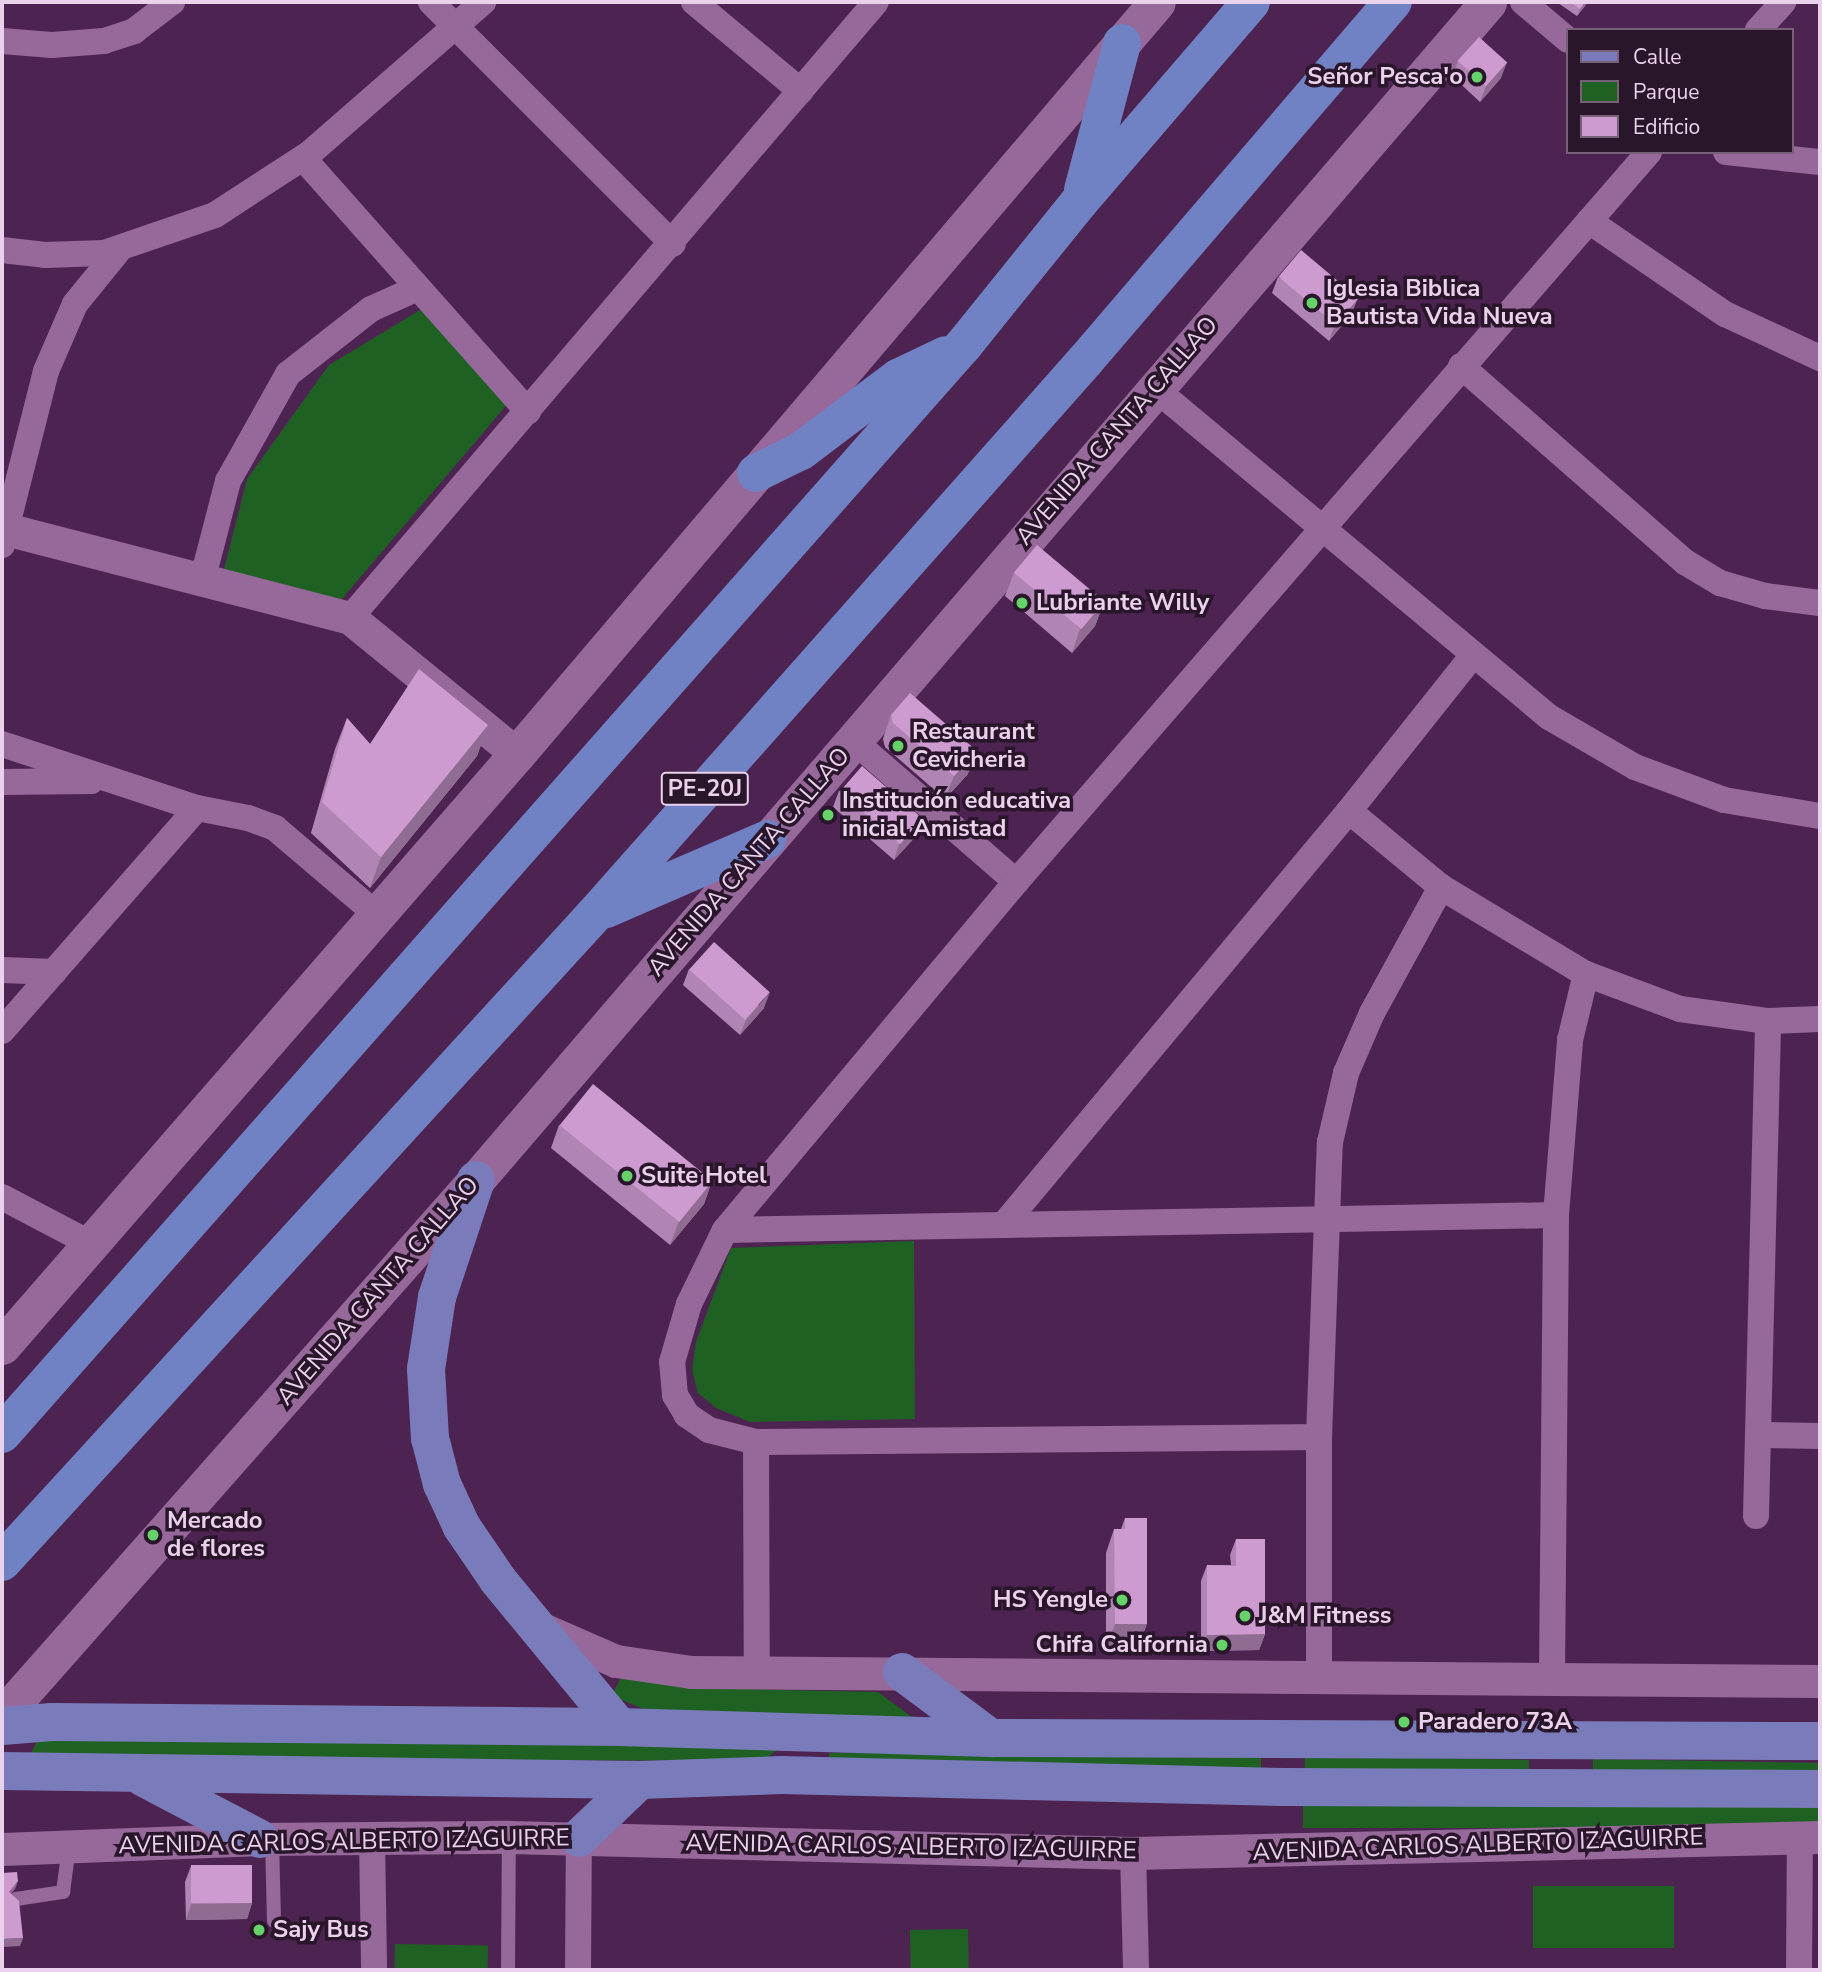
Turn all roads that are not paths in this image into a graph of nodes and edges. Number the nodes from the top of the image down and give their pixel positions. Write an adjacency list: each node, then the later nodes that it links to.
1 (172, 2): 15 (street)
2 (431, 2): 12 (street)
3 (483, 2): 12 (street)
4 (694, 2): 17 (street)
5 (876, 2): 17 (street)
6 (1157, 2): 16 (main road)
7 (1251, 2): 22 (highway)
8 (1393, 2): 52 (highway, PE-20J)
9 (1488, 2): 31 (main road, AVENIDA CANTA CALLAO)
10 (1523, 2): 14 (street)
11 (1783, 2): 13 (street)
12 (454, 28): 20 (street); 24 (street)
13 (1760, 28)
14 (1566, 38)
15 (2, 41)
16 (1122, 43): 22 (highway); 33 (main road)
17 (801, 91): 24 (street)
18 (1647, 154): 23 (street)
19 (1745, 154): 21 (street)
20 (303, 158): 26 (street); 27 (street)
21 (1820, 162)
22 (1080, 201): 28 (highway)
23 (1589, 221): 29 (street); 30 (street)
24 (673, 244): 32 (street)
25 (2, 250): 26 (street)
26 (118, 251): 35 (street)
27 (418, 288): 32 (street); 36 (street)
28 (963, 346): 33 (highway); 67 (highway)
29 (1820, 358)
30 (1461, 366): 34 (street); 37 (street)
31 (1153, 387): 34 (street); 40 (main road, AVENIDA CANTA CALLAO)
32 (528, 411): 38 (street)
33 (755, 474): 42 (main road)
34 (1318, 529): 39 (street); 49 (street)
35 (3, 534): 36 (street)
36 (202, 581): 38 (street)
37 (1820, 603)
38 (350, 618): 42 (street)
39 (1473, 655): 46 (street); 47 (street)
40 (854, 741): 48 (main road, AVENIDA CANTA CALLAO); 49 (street)
41 (2, 744): 43 (street)
42 (517, 754): 51 (main road)
43 (113, 781): 44 (street); 45 (street)
44 (2, 782)
45 (197, 808): 51 (street); 54 (street)
46 (1349, 811): 50 (street); 63 (street)
47 (1820, 816)
48 (768, 839): 52 (highway); 59 (main road, AVENIDA CANTA CALLAO)
49 (1016, 882): 64 (street)
50 (1441, 887): 55 (street); 62 (street)
51 (376, 914): 65 (main road)
52 (595, 914): 73 (highway, PE-20J)
53 (2, 970): 54 (street)
54 (54, 972): 58 (street)
55 (1586, 974): 57 (street); 61 (street)
56 (1820, 1019): 57 (street)
57 (1768, 1021): 68 (street)
58 (2, 1031)
59 (476, 1180): 74 (main road); 80 (main road, AVENIDA CANTA CALLAO)
60 (2, 1196): 65 (street)
61 (1556, 1215): 62 (street); 77 (street)
62 (1324, 1217): 63 (street); 70 (street)
63 (1005, 1223): 64 (street)
64 (725, 1230): 71 (street)
65 (91, 1244): 66 (main road)
66 (2, 1346)
67 (2, 1434)
68 (1758, 1435): 69 (street); 72 (street)
69 (1820, 1436)
70 (1319, 1437): 71 (street); 78 (street)
71 (756, 1442): 76 (street)
72 (1756, 1516)
73 (2, 1562)
74 (538, 1627): 76 (street); 82 (main road)
75 (902, 1672): 76 (street); 78 (street); 84 (main road)
76 (757, 1673)
77 (1552, 1678): 78 (street); 79 (street)
78 (1319, 1680)
79 (1820, 1681)
80 (2, 1716)
81 (2, 1726): 82 (main road)
82 (619, 1727): 83 (main road)
83 (780, 1732): 84 (main road); 88 (main road)
84 (991, 1738): 85 (main road)
85 (1575, 1740): 86 (main road); 91 (main road)
86 (1820, 1741)
87 (2, 1771): 89 (main road, AVENIDA CARLOS ALBERTO IZAGUIRRE)
88 (781, 1775): 90 (main road, AVENIDA CARLOS ALBERTO IZAGUIRRE); 91 (main road, AVENIDA CARLOS ALBERTO IZAGUIRRE)
89 (139, 1776): 90 (main road, AVENIDA CARLOS ALBERTO IZAGUIRRE); 97 (main road)
90 (640, 1780): 96 (main road)
91 (1563, 1788): 92 (main road, AVENIDA CARLOS ALBERTO IZAGUIRRE)
92 (1820, 1789)
93 (1810, 1836): 100 (street, AVENIDA CARLOS ALBERTO IZAGUIRRE); 107 (street)
94 (372, 1837): 95 (street, AVENIDA CARLOS ALBERTO IZAGUIRRE); 97 (street, AVENIDA CARLOS ALBERTO IZAGUIRRE); 103 (street)
95 (509, 1837): 96 (street, AVENIDA CARLOS ALBERTO IZAGUIRRE); 104 (lane)
96 (579, 1838): 100 (street, AVENIDA CARLOS ALBERTO IZAGUIRRE); 105 (street)
97 (266, 1839): 98 (street, AVENIDA CARLOS ALBERTO IZAGUIRRE); 102 (lane)
98 (69, 1847): 99 (street, AVENIDA CARLOS ALBERTO IZAGUIRRE); 101 (lane)
99 (2, 1849)
100 (1133, 1853): 106 (street)
101 (16, 1899)
102 (274, 1921)
103 (373, 1970)
104 (508, 1970)
105 (578, 1970)
106 (1136, 1970)
107 (1799, 1970)

